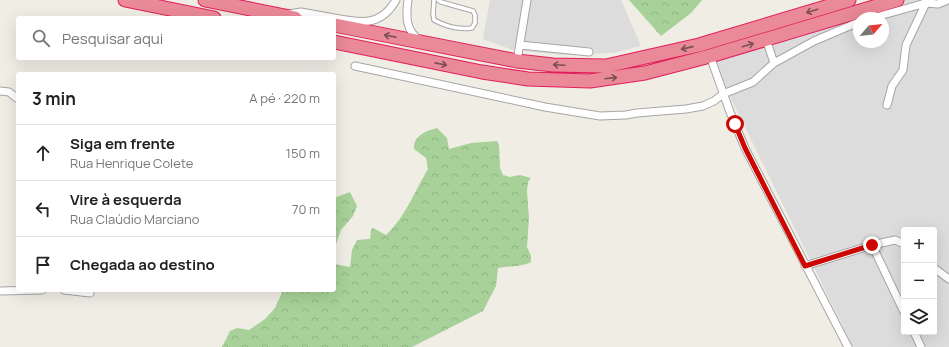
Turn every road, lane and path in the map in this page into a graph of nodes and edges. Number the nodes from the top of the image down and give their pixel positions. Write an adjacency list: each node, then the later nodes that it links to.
1 (125, 0): 14 (highway)
2 (205, 0): 13 (highway)
3 (396, 0): 17 (street)
4 (408, 0): 24 (street)
5 (434, 0): 6 (lane)
6 (438, 0)
7 (527, 0): 25 (street)
8 (849, 0): 28 (highway, one-way to 28)
9 (897, 0): 20 (highway)
10 (948, 0): 11 (street)
11 (925, 2): 12 (street); 34 (street)
12 (889, 13)
13 (282, 15): 15 (highway); 16 (street)
14 (204, 16)
15 (286, 16)
16 (323, 16)
17 (336, 18)
18 (336, 25): 24 (highway, one-way to 18)
19 (853, 25): 22 (street)
20 (809, 27): 21 (highway); 22 (street)
21 (766, 39): 27 (highway, one-way to 21); 29 (street)
22 (814, 41): 29 (street)
23 (336, 42): 27 (highway, one-way to 27)
24 (434, 45): 28 (highway)
25 (520, 45): 26 (street); 28 (street)
26 (589, 52)
27 (710, 56): 32 (street)
28 (517, 61)
29 (774, 63): 32 (street)
30 (355, 66): 32 (street)
31 (0, 91): 33 (street)
32 (724, 94): 37 (street)
33 (16, 97)
34 (887, 105)
35 (901, 243): 36 (street)
36 (872, 245): 37 (street); 44 (street)
37 (805, 266): 46 (street)
38 (937, 270): 39 (street)
39 (949, 279)
40 (0, 291): 41 (street)
41 (16, 291)
42 (81, 292): 43 (street)
43 (90, 293)
44 (901, 306)
45 (915, 335): 47 (street)
46 (848, 347)
47 (921, 347)

